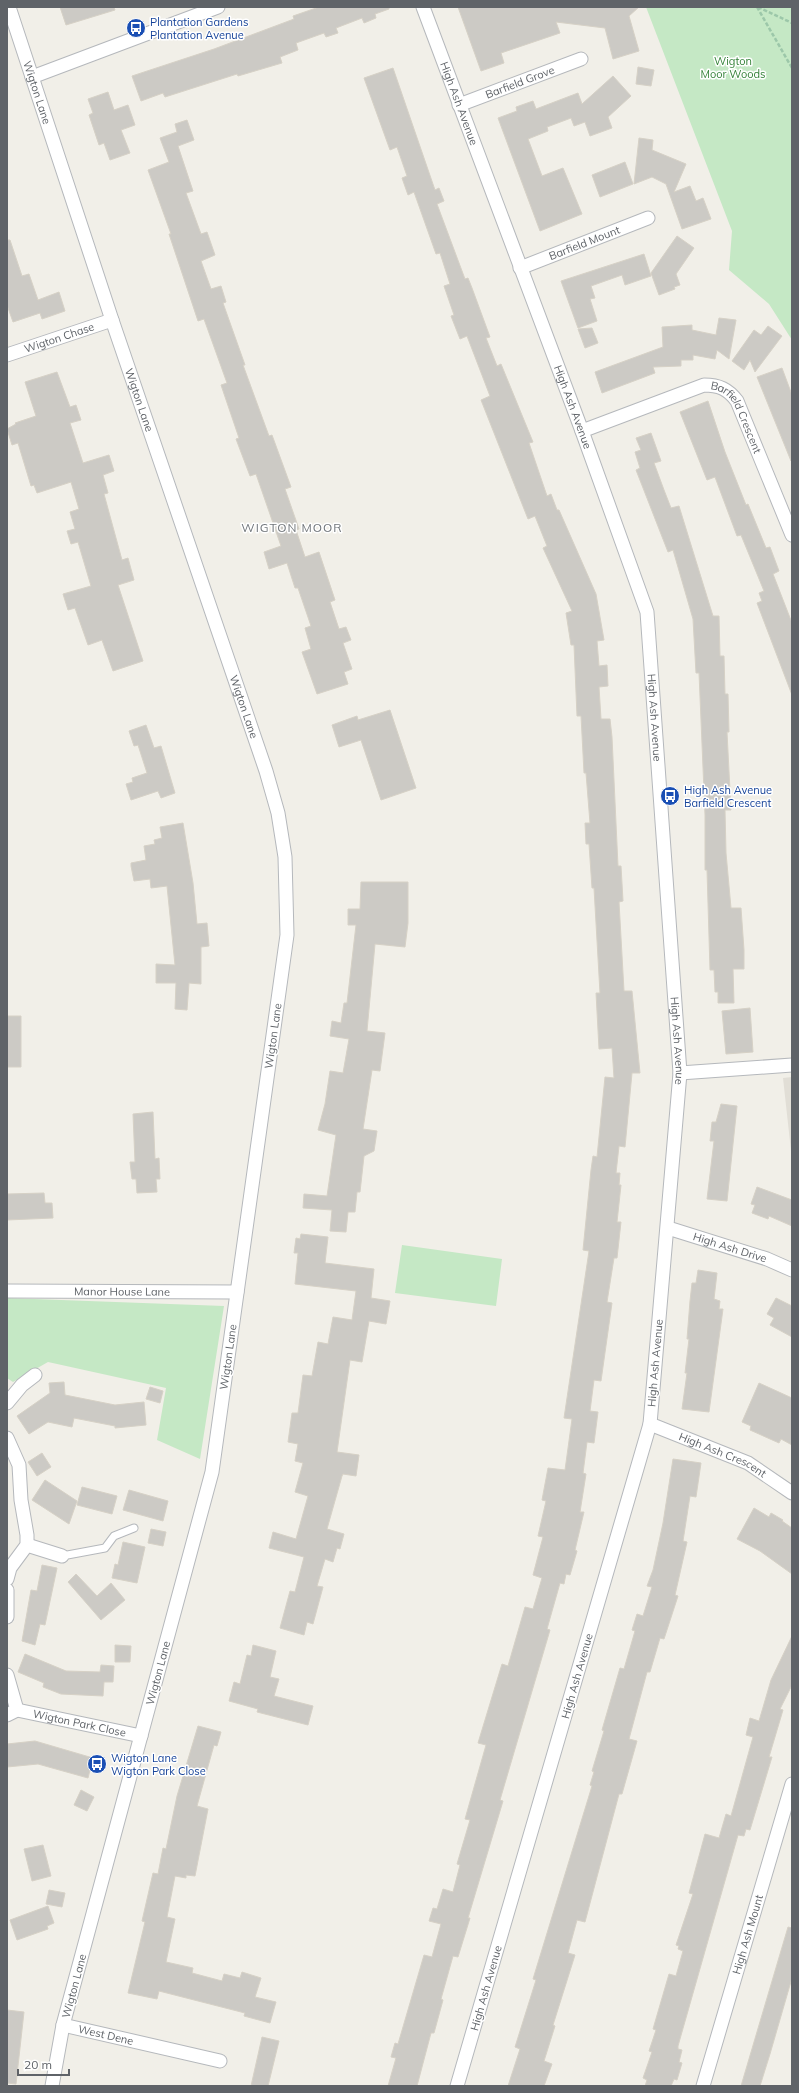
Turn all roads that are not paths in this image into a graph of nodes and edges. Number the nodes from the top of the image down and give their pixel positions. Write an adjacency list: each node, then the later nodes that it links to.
1 (8, 7): 5 (street, Wigton Lane)
2 (216, 7): 5 (street)
3 (423, 7): 6 (street, High Ash Avenue)
4 (582, 59): 6 (street, Barfield Grove)
5 (32, 77): 9 (street, Wigton Lane)
6 (459, 105): 8 (street, High Ash Avenue)
7 (648, 218): 8 (street, Barfield Mount)
8 (520, 268): 11 (street, High Ash Avenue)
9 (112, 320): 10 (street, Wigton Chase); 18 (street, Wigton Lane)
10 (7, 355)
11 (582, 431): 12 (street, Barfield Crescent); 14 (street, High Ash Avenue)
12 (792, 535)
13 (792, 1065): 14 (street)
14 (680, 1073): 15 (street, High Ash Avenue)
15 (668, 1228): 16 (street, High Ash Drive); 21 (street, High Ash Avenue)
16 (792, 1270)
17 (7, 1291): 18 (street, Manor House Lane)
18 (237, 1292): 32 (street, Wigton Lane)
19 (36, 1375): 20 (street)
20 (7, 1404)
21 (650, 1424): 23 (street, High Ash Crescent); 37 (street, High Ash Avenue)
22 (7, 1438): 25 (street)
23 (792, 1493)
24 (134, 1528): 26 (lane)
25 (27, 1545): 26 (street); 27 (street)
26 (62, 1556)
27 (7, 1579)
28 (7, 1590): 29 (street)
29 (7, 1617)
30 (7, 1676): 31 (street, Wigton Park Close)
31 (12, 1713): 32 (street, Wigton Park Close)
32 (141, 1736): 34 (street, Wigton Lane)
33 (792, 1784): 38 (street, High Ash Mount)
34 (63, 2025): 35 (street, West Dene); 36 (street, Wigton Lane)
35 (220, 2061)
36 (52, 2086)
37 (457, 2086)
38 (703, 2086)

